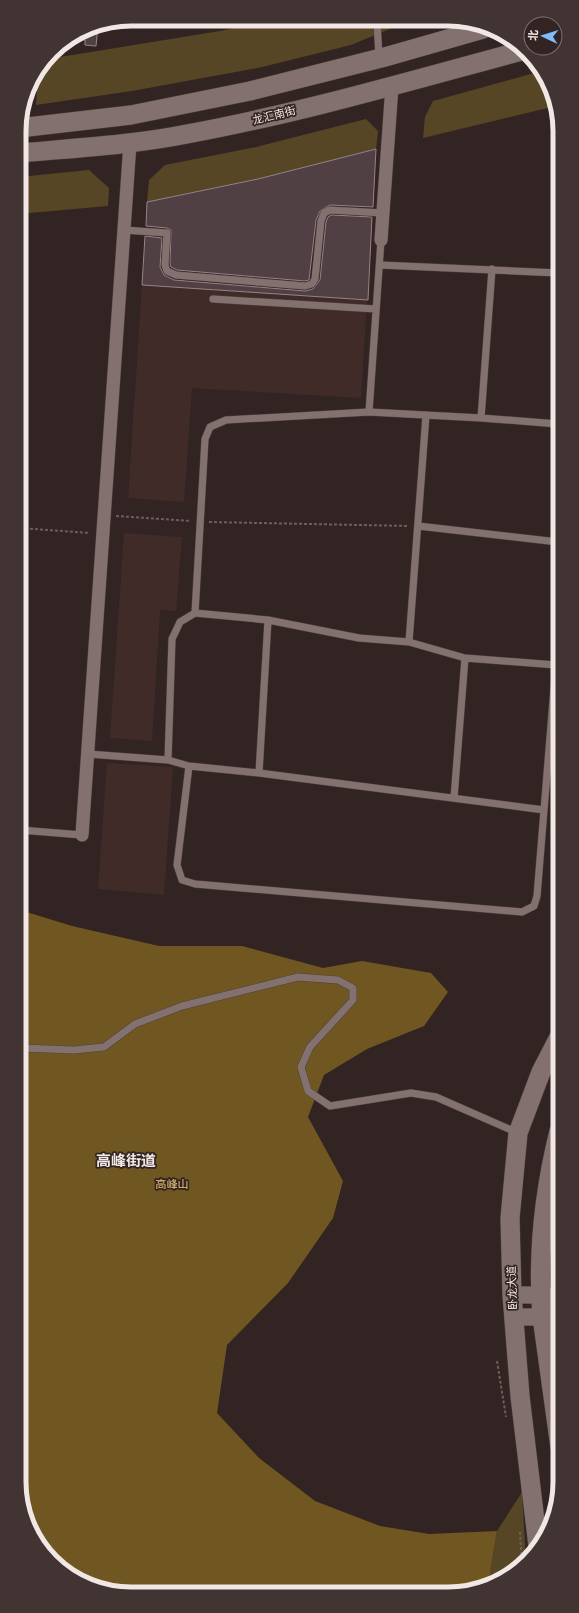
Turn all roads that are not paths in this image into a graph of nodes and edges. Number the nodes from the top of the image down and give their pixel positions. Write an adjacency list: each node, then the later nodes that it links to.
1 (377, 26): 4 (lane)
2 (475, 30): 4 (main road)
3 (517, 52): 5 (main road, 龙汇南街)
4 (379, 59): 6 (main road)
5 (392, 86): 7 (main road, 龙汇南街); 9 (street)
6 (26, 127)
7 (130, 143): 8 (main road, 龙汇南街); 10 (street)
8 (26, 152)
9 (383, 213): 10 (lane); 11 (street)
10 (124, 230): 29 (street)
11 (381, 240): 12 (lane)
12 (380, 265): 13 (lane); 16 (lane)
13 (492, 269): 14 (lane); 19 (lane)
14 (553, 273)
15 (213, 299): 16 (lane)
16 (376, 309): 17 (lane)
17 (369, 412): 18 (lane); 23 (lane)
18 (426, 415): 19 (lane); 21 (lane)
19 (481, 418): 20 (lane)
20 (553, 424)
21 (418, 526): 22 (lane); 25 (lane)
22 (553, 541)
23 (195, 613): 24 (lane); 30 (lane)
24 (268, 620): 25 (lane); 32 (lane)
25 (409, 642): 26 (lane)
26 (466, 658): 27 (lane); 33 (lane)
27 (553, 665)
28 (553, 701): 34 (lane)
29 (88, 754): 30 (lane); 36 (street)
30 (168, 760): 31 (lane)
31 (189, 766): 32 (lane); 34 (lane)
32 (259, 772): 33 (lane)
33 (454, 798): 34 (lane)
34 (544, 810)
35 (26, 830): 36 (lane)
36 (82, 835)
37 (26, 1048): 39 (lane)
38 (553, 1049): 39 (main road, 卧龙大道)
39 (518, 1133): 41 (main road, 卧龙大道)
40 (553, 1157): 42 (main road)
41 (512, 1200): 42 (main road); 43 (main road, 卧龙大道)
42 (552, 1212): 44 (main road)
43 (512, 1295): 44 (street); 46 (main road, 卧龙大道)
44 (540, 1295): 45 (street); 47 (main road)
45 (553, 1297)
46 (514, 1317): 47 (street); 50 (main road, 卧龙大道)
47 (551, 1319): 48 (main road)
48 (553, 1364)
49 (553, 1386): 50 (main road)
50 (520, 1396): 51 (main road, 卧龙大道)
51 (537, 1537)

